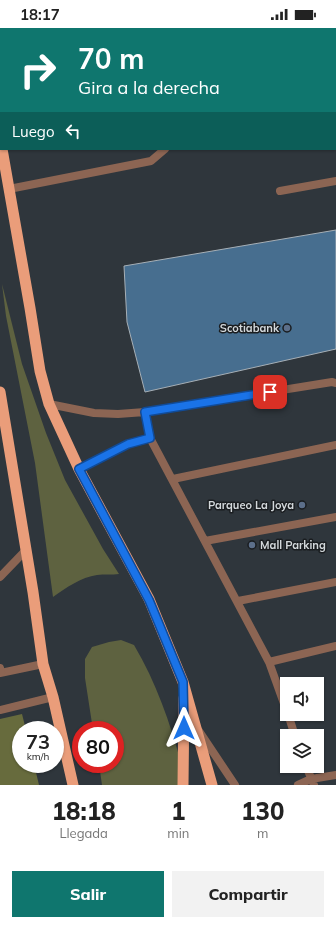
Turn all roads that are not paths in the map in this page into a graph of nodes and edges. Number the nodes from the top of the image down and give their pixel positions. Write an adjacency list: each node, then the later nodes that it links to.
1 (2, 150): 4 (highway)
2 (164, 150): 4 (street)
3 (336, 181): 5 (street)
4 (9, 189): 8 (highway)
5 (280, 191)
6 (336, 383): 9 (street)
7 (0, 392): 16 (highway)
8 (49, 404): 9 (street); 12 (highway)
9 (145, 412): 10 (street)
10 (150, 438): 12 (street); 13 (street)
11 (336, 444): 13 (street)
12 (79, 469): 24 (highway)
13 (173, 479): 15 (street)
14 (336, 517): 15 (street)
15 (206, 541): 19 (street)
16 (26, 550): 17 (street); 22 (highway)
17 (0, 577)
18 (336, 582): 19 (street)
19 (238, 601): 21 (street)
20 (336, 646): 21 (street)
21 (269, 662): 25 (street)
22 (43, 664): 23 (street); 26 (highway)
23 (0, 671)
24 (184, 686): 28 (highway); 34 (highway)
25 (280, 693)
26 (53, 696): 27 (street); 29 (highway)
27 (0, 710)
28 (196, 726): 35 (highway); 36 (street)
29 (71, 772): 32 (highway); 33 (highway)
30 (336, 775): 31 (street)
31 (312, 782): 37 (street)
32 (73, 785)
33 (81, 785)
34 (184, 785)
35 (212, 785)
36 (235, 785)
37 (298, 785)

